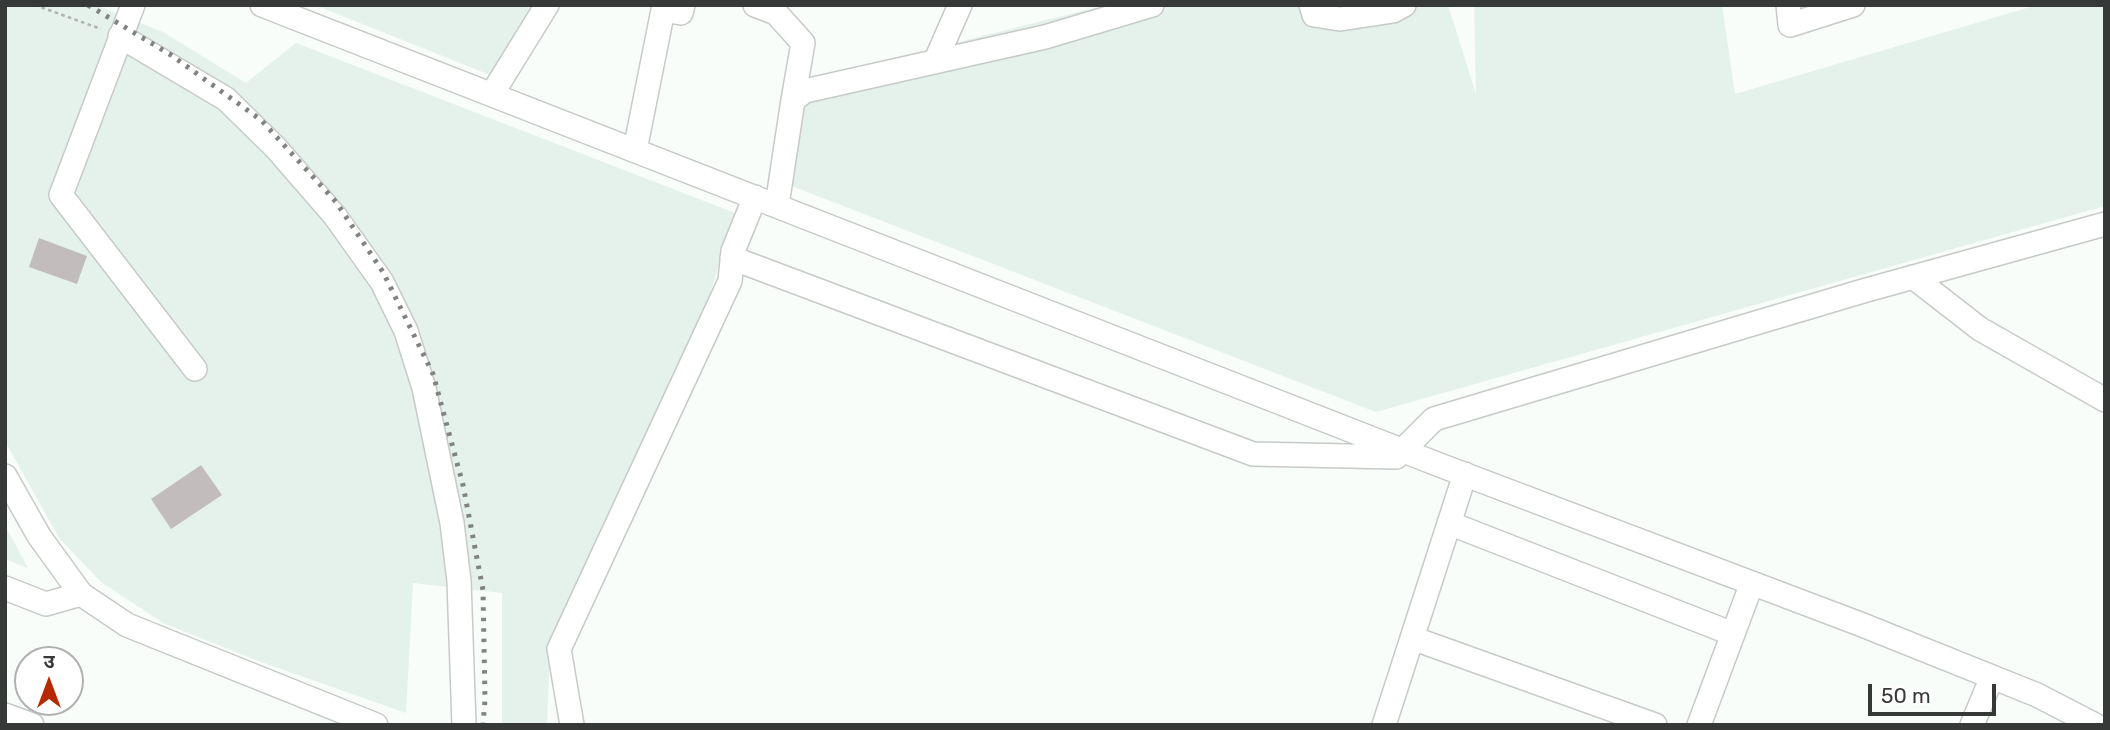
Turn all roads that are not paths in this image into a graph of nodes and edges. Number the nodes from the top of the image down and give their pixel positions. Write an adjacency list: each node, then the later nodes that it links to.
1 (133, 5): 14 (street)
2 (262, 5): 13 (street)
3 (547, 5): 16 (street)
4 (683, 5): 18 (street)
5 (755, 5): 17 (street)
6 (960, 5): 15 (street)
7 (1152, 5): 12 (street)
8 (1311, 5): 9 (street)
9 (1404, 5)
10 (1788, 5): 11 (street)
11 (1853, 5)
12 (1112, 11): 15 (street)
13 (295, 12): 16 (street)
14 (120, 36): 24 (street); 39 (street)
15 (935, 62): 17 (street)
16 (492, 94): 18 (street)
17 (793, 100): 20 (street)
18 (635, 150): 19 (street)
19 (755, 197): 20 (street); 22 (street)
20 (777, 205): 26 (street)
21 (2105, 224): 23 (street)
22 (732, 258): 26 (street); 40 (street)
23 (1913, 277): 25 (street); 26 (street)
24 (195, 369)
25 (2105, 400)
26 (1404, 451): 27 (street)
27 (1465, 474): 29 (street); 30 (street)
28 (5, 476): 32 (street)
29 (1449, 523): 33 (street); 34 (street)
30 (1752, 583): 33 (street); 35 (street)
31 (5, 588): 32 (street)
32 (81, 594): 38 (street)
33 (1733, 634): 43 (street)
34 (1412, 638): 41 (street); 42 (street)
35 (1992, 677): 44 (street); 45 (street)
36 (5, 715): 37 (street)
37 (32, 725)
38 (376, 725)
39 (464, 725)
40 (572, 725)
41 (1384, 725)
42 (1655, 725)
43 (1699, 725)
44 (1972, 725)
45 (2095, 725)

